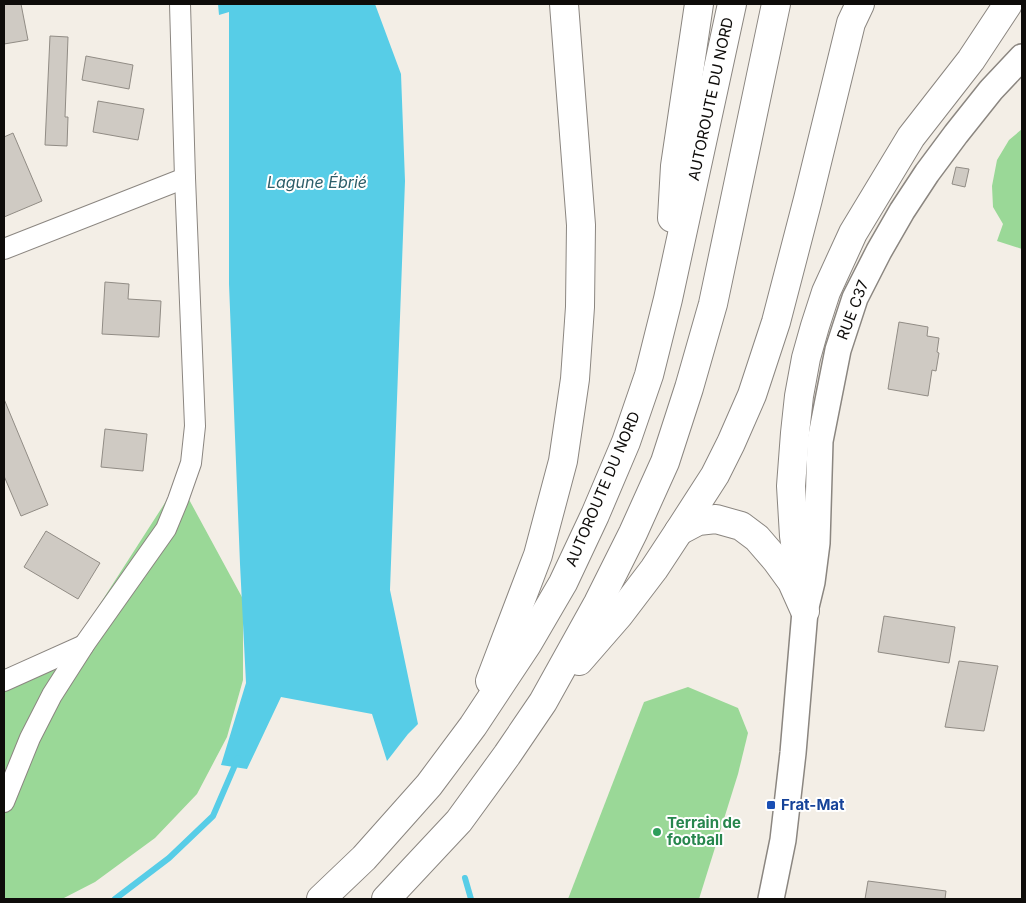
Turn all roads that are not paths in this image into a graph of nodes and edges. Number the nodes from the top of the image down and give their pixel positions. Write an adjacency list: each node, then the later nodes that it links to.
1 (180, 4): 9 (street)
2 (564, 4): 17 (highway)
3 (699, 4): 11 (highway)
4 (732, 4): 11 (highway, AUTOROUTE DU NORD)
5 (776, 4): 16 (highway)
6 (860, 4): 12 (highway)
7 (1008, 4): 13 (highway)
8 (1022, 57): 13 (street, RUE C37)
9 (185, 178): 10 (street); 14 (street)
10 (4, 249)
11 (668, 300): 17 (highway, AUTOROUTE DU NORD)
12 (679, 532): 13 (highway); 16 (highway)
13 (805, 611): 21 (street, RUE C37)
14 (84, 645): 15 (street); 18 (street)
15 (4, 681)
16 (543, 702): 20 (highway)
17 (473, 726): 19 (highway, AUTOROUTE DU NORD)
18 (4, 802)
19 (321, 899)
20 (386, 899)
21 (771, 899)

